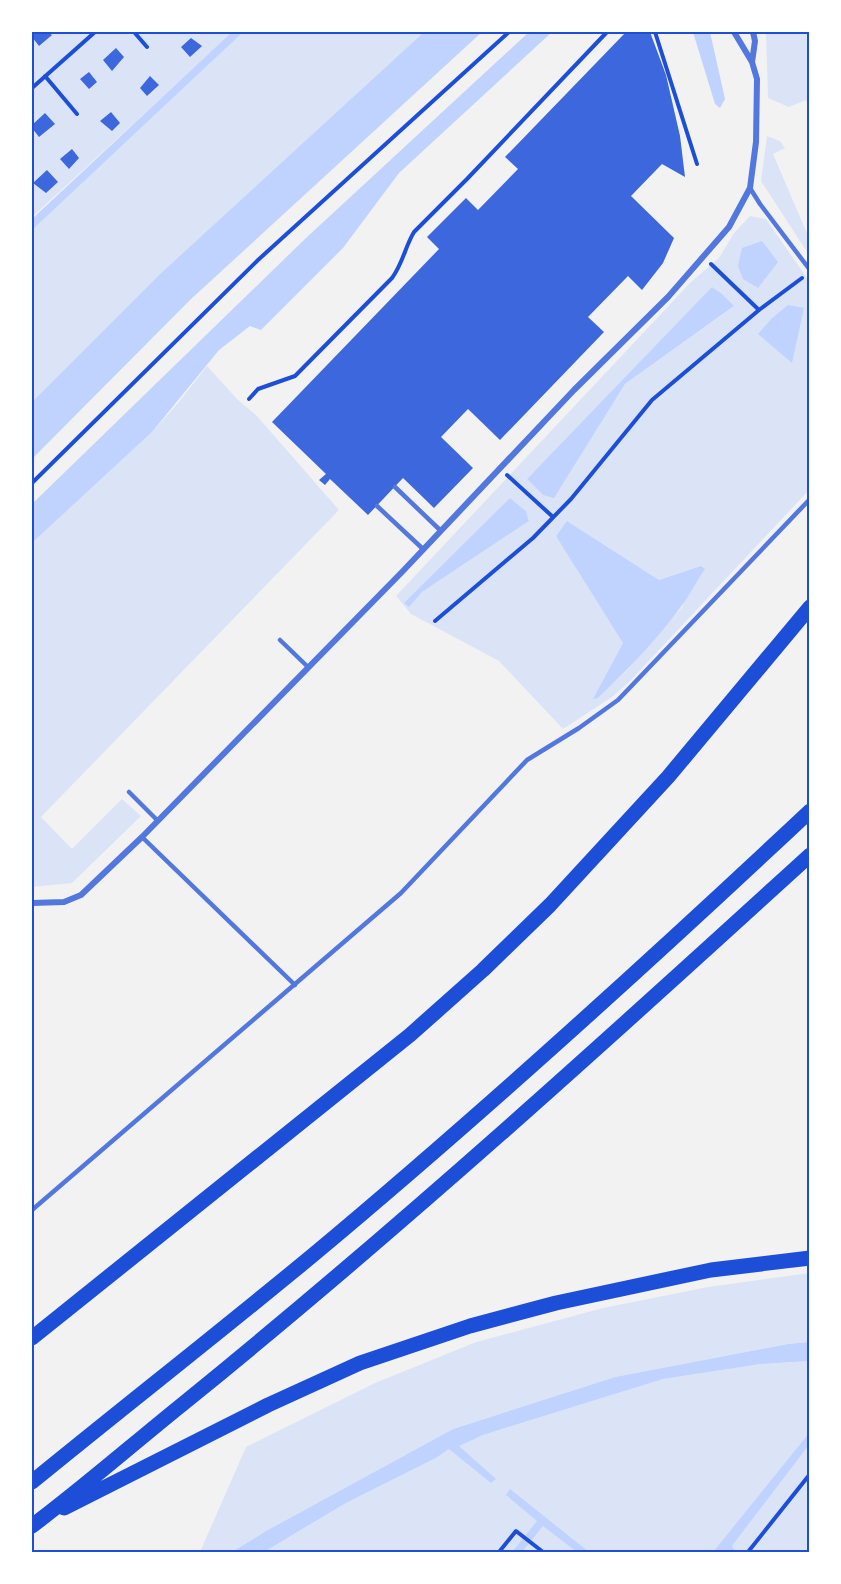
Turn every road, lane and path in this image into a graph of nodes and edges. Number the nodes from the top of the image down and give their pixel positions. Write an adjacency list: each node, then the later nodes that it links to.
1 (95, 32): 10 (path)
2 (134, 32): 8 (path)
3 (509, 32): 20 (path)
4 (606, 32): 18 (path)
5 (655, 32): 13 (path)
6 (734, 32): 9 (street)
7 (753, 32): 9 (street)
8 (147, 46)
9 (752, 62): 14 (street)
10 (45, 76): 11 (path); 12 (path)
11 (32, 88)
12 (78, 114)
13 (697, 165)
14 (750, 188): 15 (street); 16 (lane)
15 (704, 258): 17 (path); 19 (street)
16 (810, 271): 17 (path)
17 (759, 310): 24 (path)
18 (249, 399)
19 (500, 468): 24 (path); 25 (street)
20 (32, 483)
21 (395, 487): 25 (lane)
22 (810, 499): 37 (lane)
23 (377, 506): 26 (lane)
24 (553, 517): 28 (path)
25 (441, 531): 26 (street)
26 (423, 549): 30 (street)
27 (810, 607): 40 (highway)
28 (435, 621)
29 (280, 640): 30 (lane)
30 (308, 667): 33 (street)
31 (129, 792): 33 (lane)
32 (810, 811): 42 (highway)
33 (158, 820): 34 (street)
34 (142, 837): 36 (street); 37 (lane)
35 (810, 855): 43 (highway)
36 (32, 903)
37 (295, 985): 38 (lane)
38 (32, 1210)
39 (810, 1258): 43 (highway)
40 (32, 1338)
41 (810, 1474): 46 (path)
42 (32, 1482)
43 (34, 1524)
44 (499, 1552): 45 (path)
45 (543, 1552)
46 (748, 1552)

